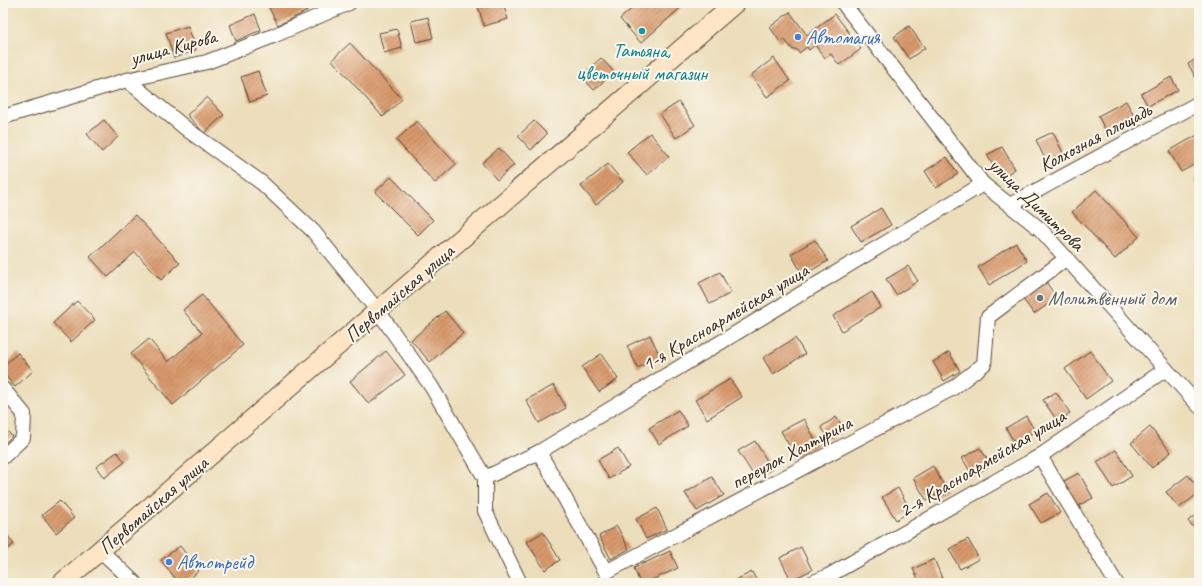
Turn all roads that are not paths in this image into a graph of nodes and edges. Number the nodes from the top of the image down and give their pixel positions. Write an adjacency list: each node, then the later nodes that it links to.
1 (349, 3): 4 (street, улица Кирова)
2 (735, 3): 10 (main road, Первомайская улица)
3 (843, 3): 7 (street, улица Димитрова)
4 (127, 80): 6 (street, улица Кирова); 10 (street)
5 (1199, 103): 8 (street, Колхозная площадь)
6 (3, 117)
7 (983, 184): 8 (street, улица Димитрова); 14 (street, 1-я Красноармейская улица)
8 (1010, 205): 9 (street, улица Димитрова)
9 (1066, 258): 11 (street, улица Димитрова); 14 (street, переулок Халтурина)
10 (378, 311): 17 (street); 18 (main road, Первомайская улица)
11 (1166, 369): 13 (street, улица Димитрова); 15 (street, 2-я Красноармейская улица)
12 (3, 389): 16 (street)
13 (1199, 406)
14 (539, 452): 17 (street, 1-я Красноармейская улица)
15 (1040, 456): 22 (street, 2-я Красноармейская улица); 23 (street)
16 (3, 457)
17 (484, 478): 21 (street)
18 (100, 550): 19 (main road, Первомайская улица); 20 (street)
19 (62, 583)
20 (136, 583)
21 (520, 583)
22 (812, 583)
23 (1116, 583)

